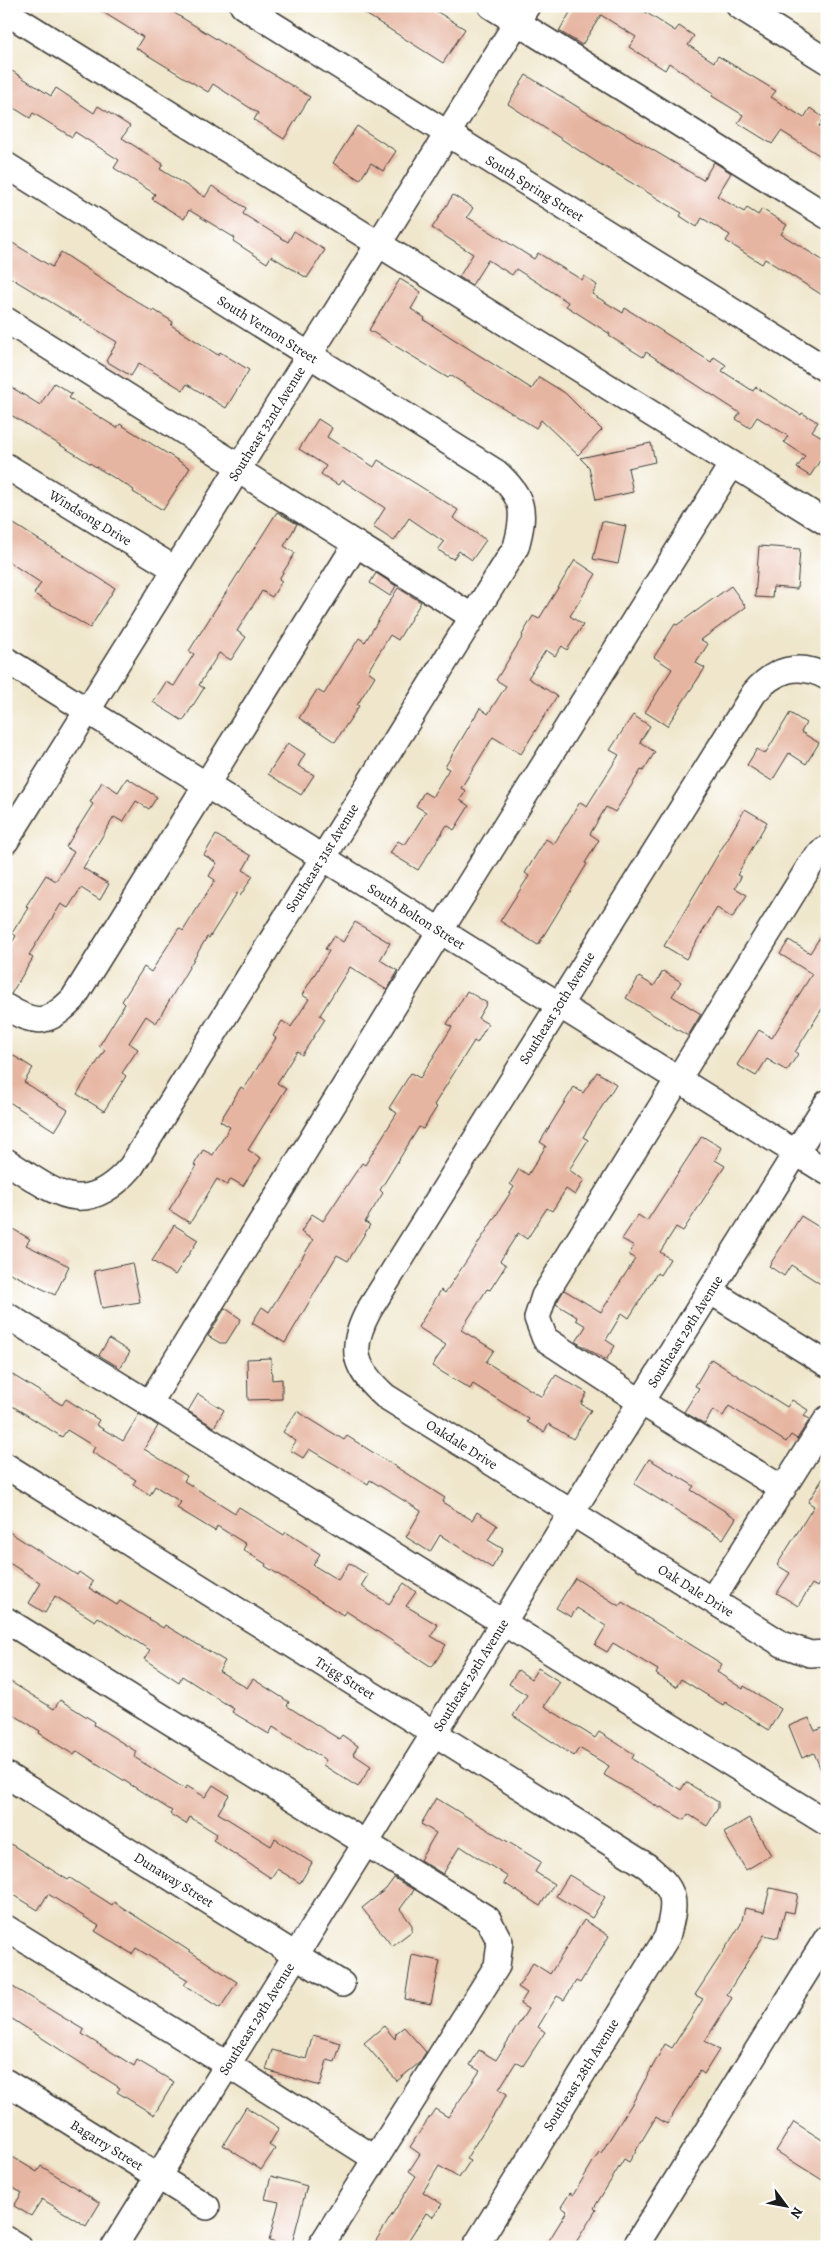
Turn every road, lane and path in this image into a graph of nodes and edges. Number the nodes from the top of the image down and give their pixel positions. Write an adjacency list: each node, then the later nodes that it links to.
1 (243, 6): 7 (street, South Spring Street)
2 (491, 6): 5 (street)
3 (739, 6): 6 (street)
4 (6, 12): 10 (street)
5 (522, 14): 7 (street, Southeast 32nd Avenue); 9 (street)
6 (827, 61)
7 (447, 134): 10 (street, Southeast 32nd Avenue); 13 (street, South Spring Street)
8 (6, 165): 12 (street, South Vernon Street)
9 (827, 216)
10 (378, 244): 12 (street, Southeast 32nd Avenue); 14 (street)
11 (6, 320): 16 (street)
12 (310, 354): 16 (street, Southeast 32nd Avenue); 17 (street, South Vernon Street)
13 (827, 370)
14 (732, 464): 18 (street); 29 (street)
15 (6, 466): 20 (street, Windsong Drive)
16 (239, 468): 19 (street); 20 (street, Southeast 32nd Avenue)
17 (520, 503): 21 (street, Southeast 31st Avenue)
18 (827, 523)
19 (356, 544): 21 (street); 25 (street)
20 (176, 569): 24 (street, Southeast 32nd Avenue)
21 (472, 616): 28 (street, Southeast 31st Avenue)
22 (6, 660): 24 (street, South Bolton Street)
23 (827, 677): 30 (street, Southeast 30th Avenue)
24 (87, 711): 25 (street, South Bolton Street); 26 (street, Southeast 32nd Avenue)
25 (207, 785): 28 (street, South Bolton Street); 31 (street)
26 (6, 841)
27 (827, 850): 32 (street)
28 (323, 857): 29 (street, South Bolton Street); 35 (street, Southeast 31st Avenue)
29 (440, 931): 30 (street, South Bolton Street); 42 (street)
30 (559, 1005): 32 (street, South Bolton Street); 40 (street, Southeast 30th Avenue)
31 (6, 1007)
32 (679, 1080): 34 (street, South Bolton Street); 41 (street)
33 (827, 1103): 34 (street, Southeast 29th Avenue)
34 (796, 1153): 36 (street, South Bolton Street); 37 (street, Southeast 29th Avenue)
35 (6, 1161)
36 (827, 1172)
37 (710, 1291): 39 (street); 41 (street, Southeast 29th Avenue)
38 (6, 1315): 42 (street)
39 (827, 1364)
40 (360, 1367): 46 (street, Oakdale Drive)
41 (641, 1402): 45 (street); 46 (street, Southeast 29th Avenue)
42 (149, 1404): 49 (street)
43 (827, 1419): 45 (street)
44 (6, 1466): 51 (street, Trigg Street)
45 (783, 1489): 47 (street)
46 (572, 1513): 47 (street, Oak Dale Drive); 49 (street, Southeast 29th Avenue)
47 (712, 1600): 50 (street, Oak Dale Drive)
48 (6, 1620): 54 (street)
49 (503, 1622): 51 (street, Southeast 29th Avenue); 53 (street)
50 (826, 1654)
51 (434, 1733): 54 (street, Southeast 29th Avenue); 55 (street, Trigg Street)
52 (6, 1775): 58 (street, Dunaway Street)
53 (827, 1823)
54 (365, 1844): 58 (street, Southeast 29th Avenue); 62 (street)
55 (673, 1899): 69 (street, Southeast 28th Avenue)
56 (6, 1928): 60 (street)
57 (827, 1938): 70 (street)
58 (296, 1955): 59 (street, Dunaway Street); 60 (street, Southeast 29th Avenue)
59 (342, 1984)
60 (228, 2065): 62 (street); 63 (street, Southeast 29th Avenue)
61 (6, 2082): 63 (street, Bagarry Street)
62 (376, 2159): 68 (street)
63 (158, 2176): 64 (street, Bagarry Street); 67 (street, Southeast 29th Avenue)
64 (207, 2206)
65 (6, 2239): 66 (street)
66 (19, 2247)
67 (114, 2247)
68 (320, 2247)
69 (475, 2247)
70 (636, 2247)

